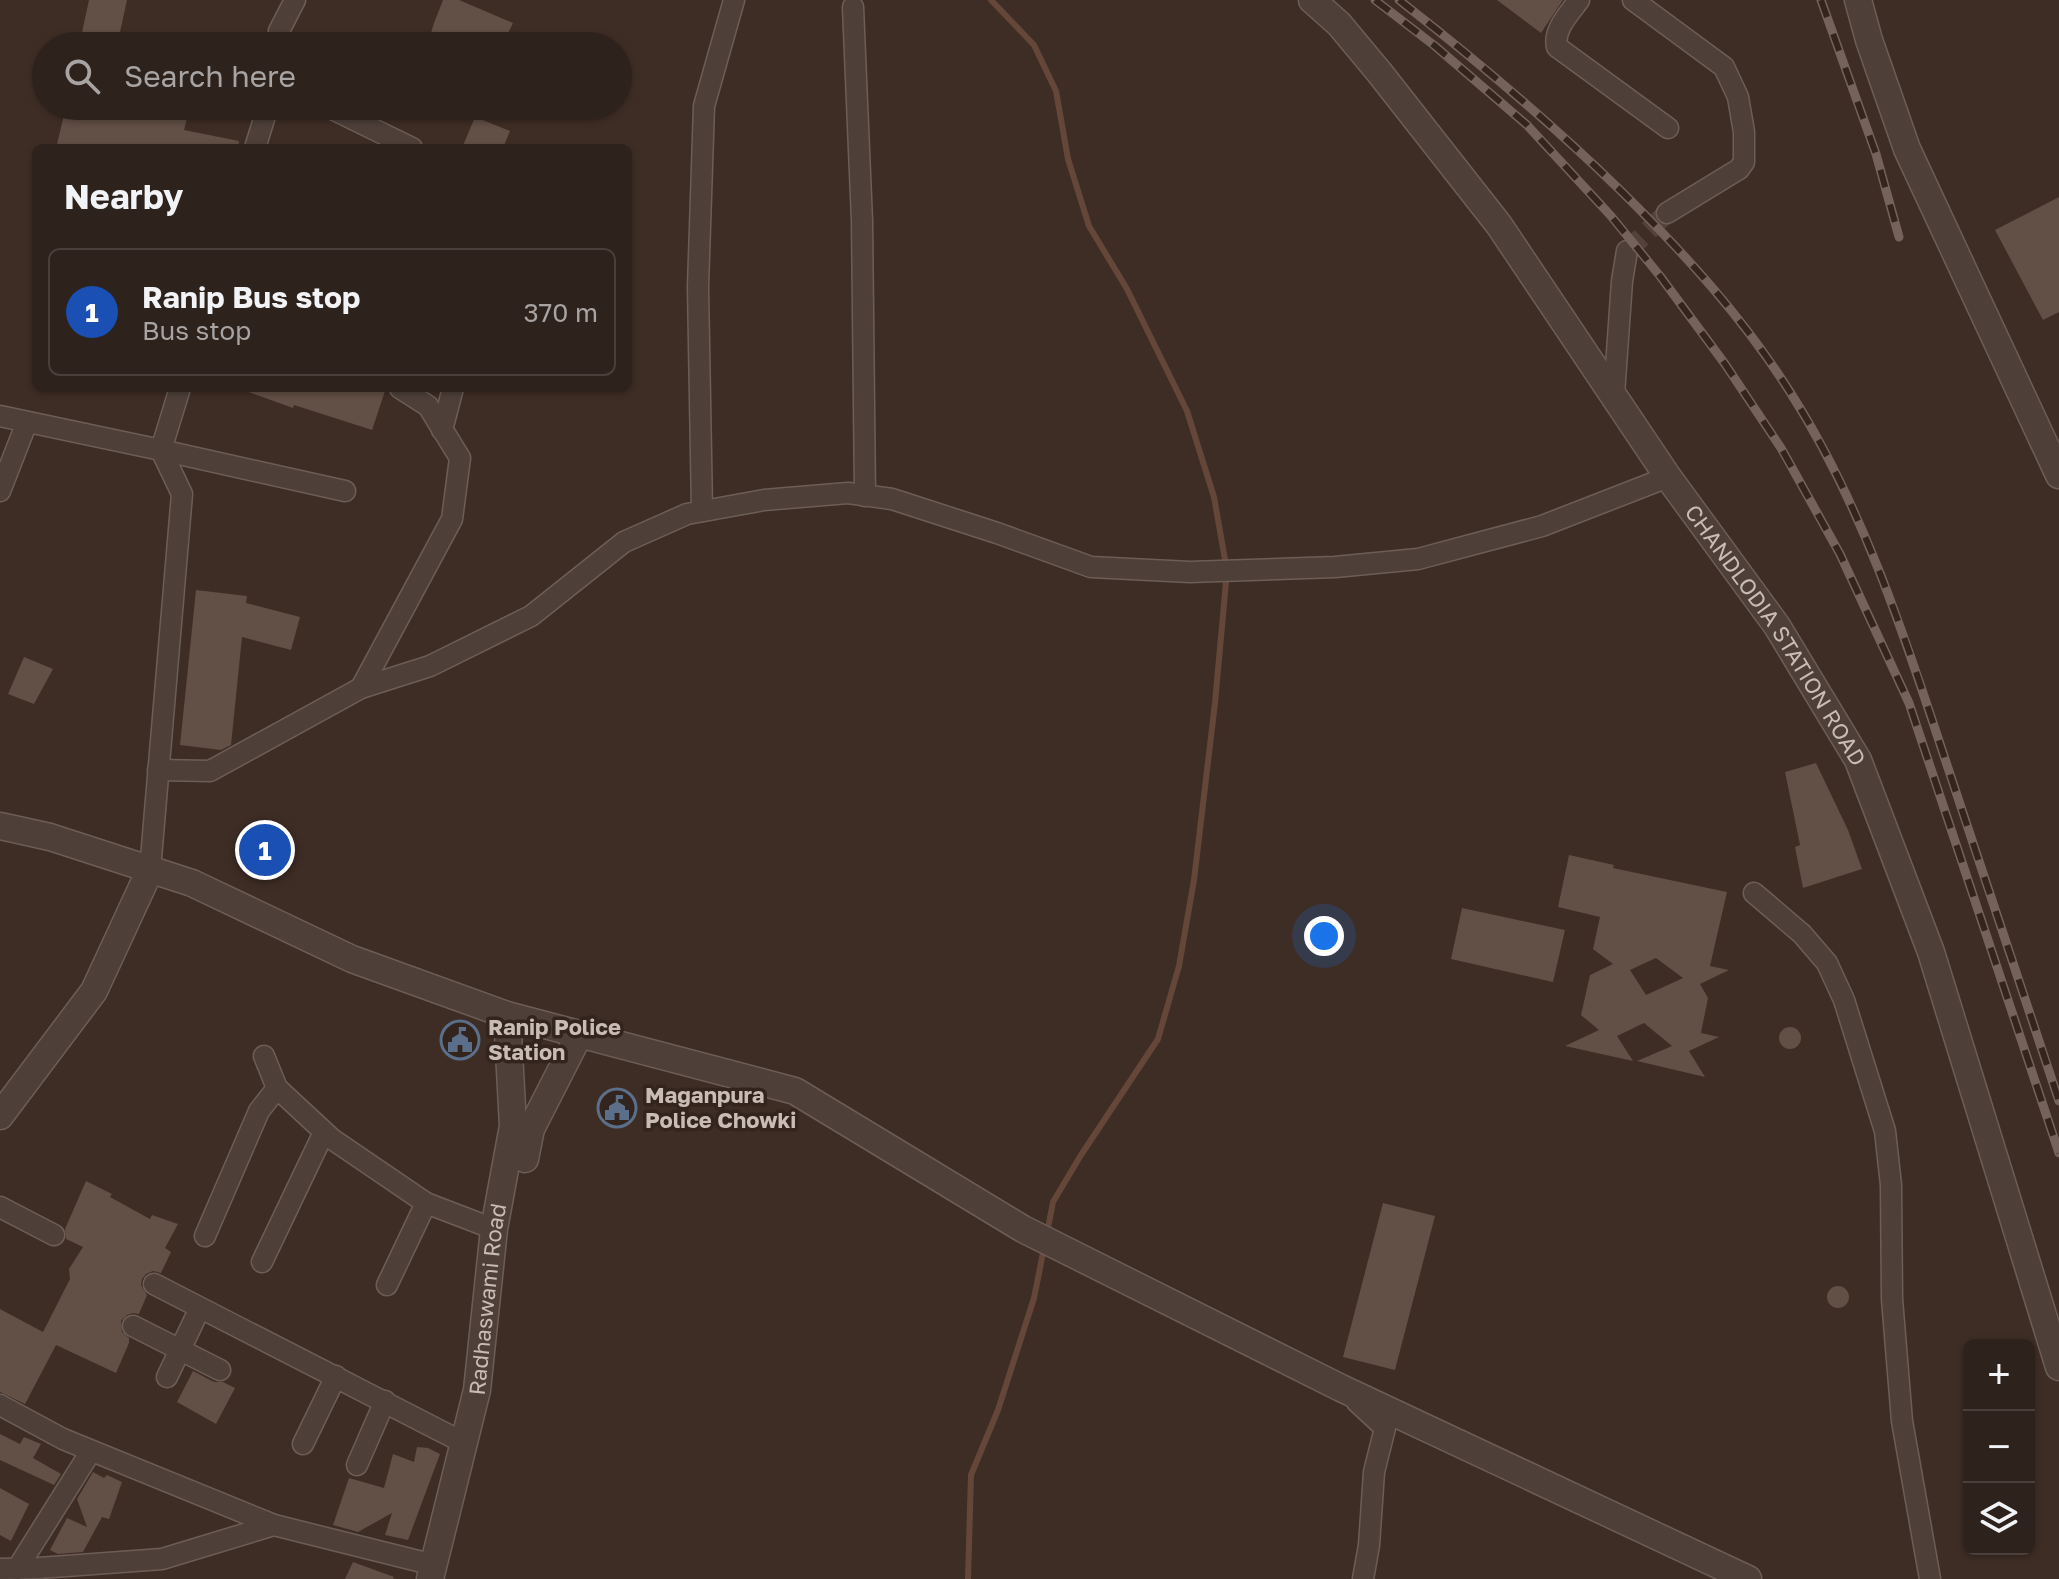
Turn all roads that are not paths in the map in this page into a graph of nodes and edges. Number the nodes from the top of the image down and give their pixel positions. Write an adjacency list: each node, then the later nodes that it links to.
1 (295, 0): 8 (street)
2 (734, 0): 29 (street)
3 (1312, 0): 19 (street, CHANDLODIA STATION ROAD)
4 (1579, 0): 11 (street)
5 (1633, 0): 14 (street)
6 (1858, 0): 24 (street)
7 (853, 7): 28 (street)
8 (279, 32)
9 (264, 120): 12 (street)
10 (355, 120): 13 (street)
11 (1668, 128)
12 (256, 144)
13 (404, 144)
14 (1667, 213)
15 (1627, 251): 19 (street)
16 (179, 392): 23 (street)
17 (406, 392): 22 (street)
18 (452, 392): 22 (street)
19 (1614, 395): 25 (street, CHANDLODIA STATION ROAD)
20 (0, 416): 21 (street)
21 (27, 422): 23 (street); 26 (street)
22 (442, 430): 30 (street)
23 (161, 450): 27 (street); 31 (street)
24 (2059, 475)
25 (1668, 477): 28 (street); 52 (street, CHANDLODIA STATION ROAD)
26 (0, 491)
27 (345, 491)
28 (865, 496): 29 (street)
29 (702, 511): 30 (street)
30 (361, 688): 31 (street)
31 (158, 770): 33 (street)
32 (0, 826): 33 (street)
33 (150, 870): 35 (street); 39 (street)
34 (1754, 893): 68 (street)
35 (507, 1015): 36 (street); 43 (street, Radhaswami Road)
36 (579, 1035): 56 (street); 65 (street, Radhaswami Road)
37 (264, 1056): 38 (street)
38 (277, 1088): 40 (street); 45 (street)
39 (0, 1116)
40 (324, 1132): 41 (street); 46 (street)
41 (426, 1203): 43 (street); 48 (street)
42 (0, 1207): 44 (street)
43 (494, 1229): 59 (street, Radhaswami Road)
44 (54, 1235)
45 (205, 1236)
46 (262, 1262)
47 (154, 1284): 49 (street)
48 (387, 1285)
49 (200, 1308): 51 (street); 54 (street)
50 (133, 1326): 51 (street)
51 (180, 1350): 53 (street); 55 (street)
52 (2059, 1367)
53 (220, 1370)
54 (336, 1376): 57 (street); 60 (street)
55 (167, 1377)
56 (1341, 1388): 66 (street); 67 (street)
57 (385, 1401): 59 (street); 62 (street)
58 (0, 1405): 61 (street)
59 (464, 1443): 65 (street, Radhaswami Road)
60 (303, 1444)
61 (91, 1451): 63 (street); 64 (street)
62 (357, 1465)
63 (274, 1525): 64 (street); 65 (street)
64 (9, 1569)
65 (438, 1574)
66 (1363, 1579)
67 (1748, 1579)
68 (1930, 1579)

